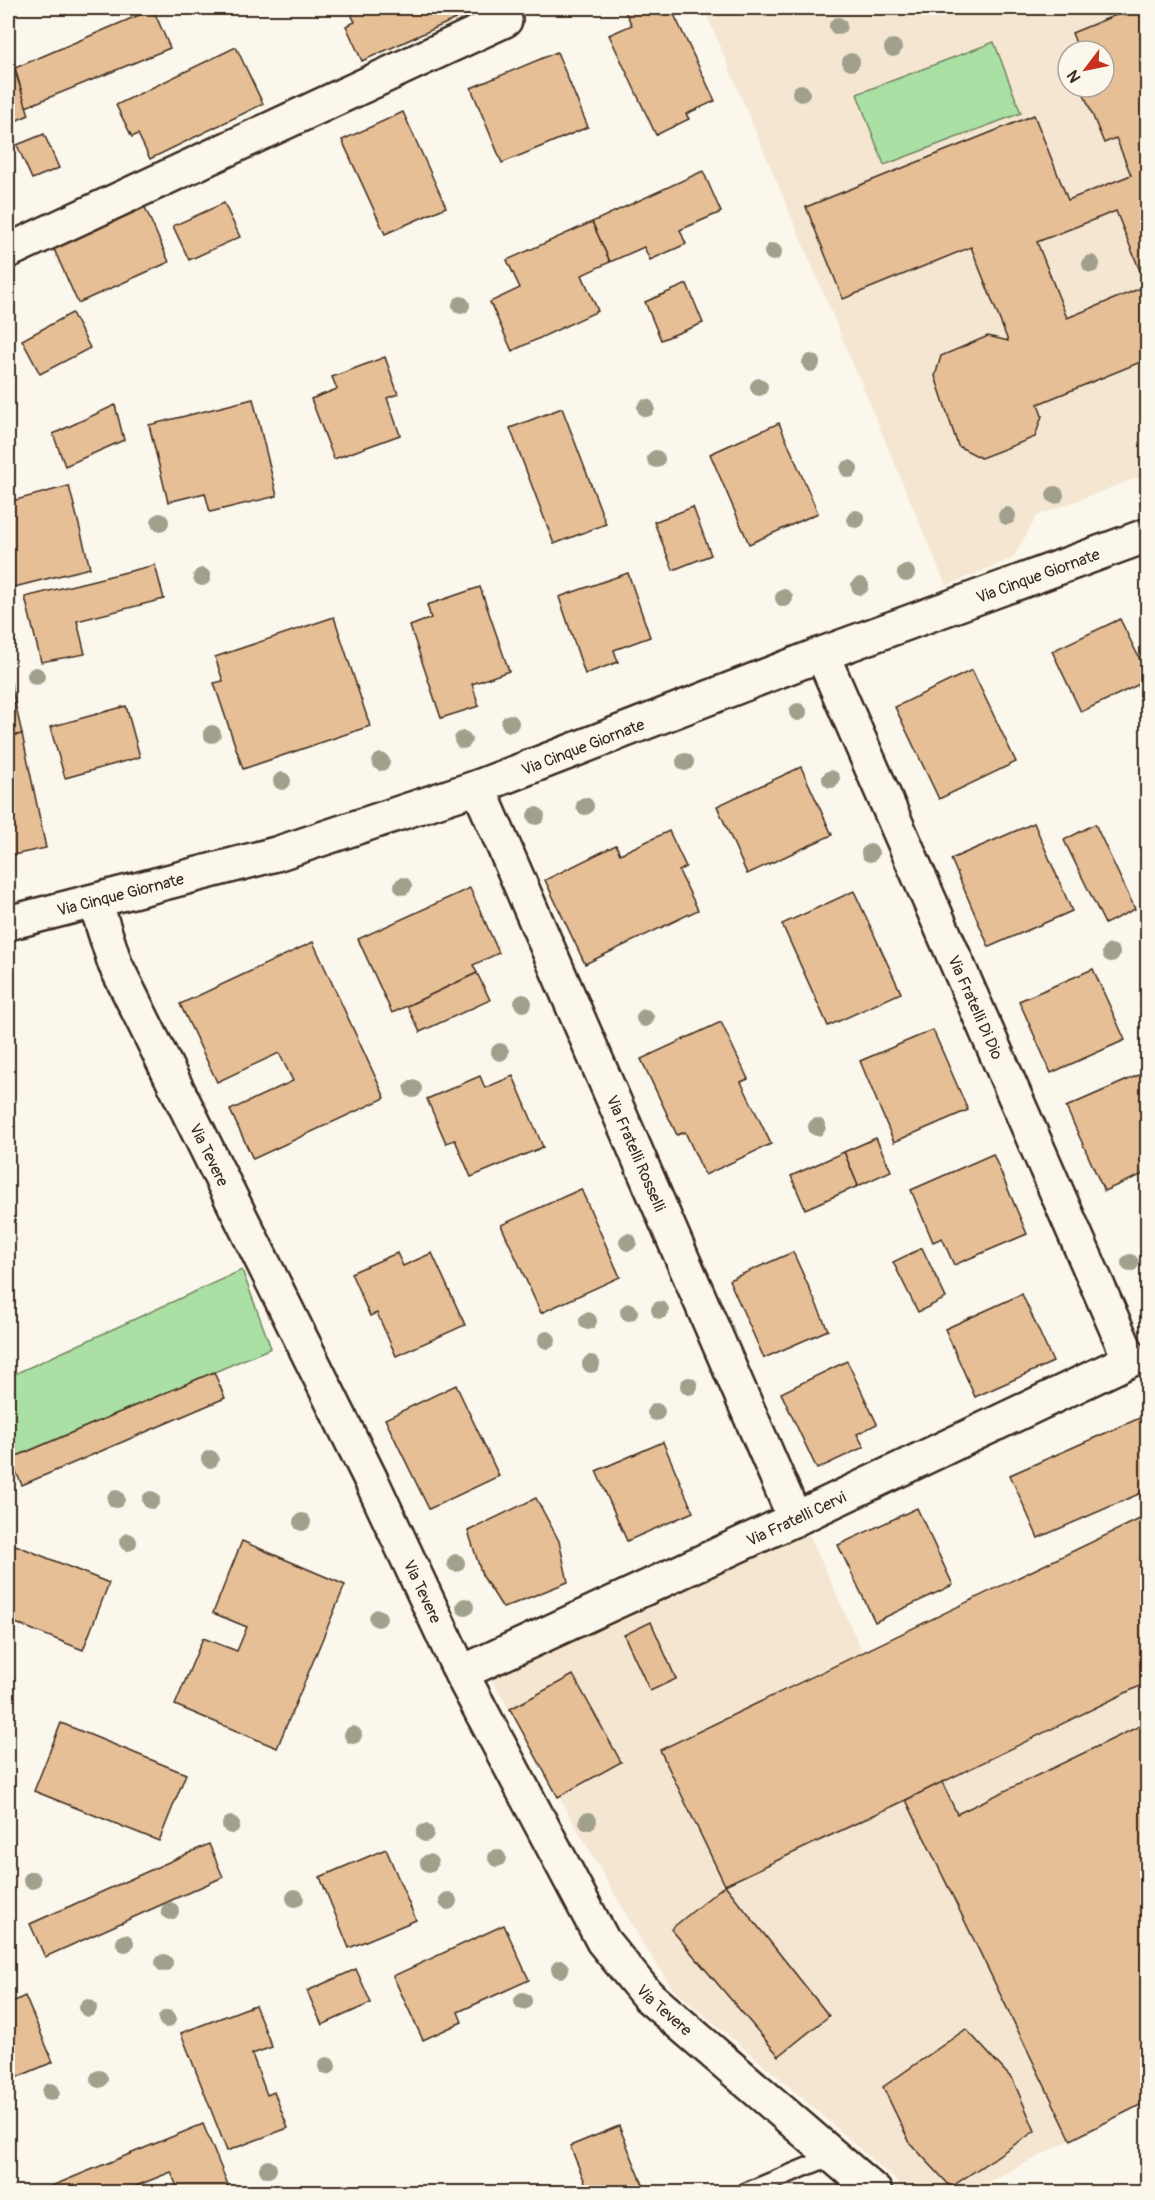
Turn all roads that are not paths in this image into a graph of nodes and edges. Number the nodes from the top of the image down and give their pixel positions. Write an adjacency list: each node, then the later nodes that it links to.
1 (505, 20): 2 (street)
2 (8, 251)
3 (1148, 535): 4 (street, Via Cinque Giornate)
4 (822, 654): 5 (street, Via Cinque Giornate); 8 (street, Via Fratelli Di Dio)
5 (478, 787): 6 (street, Via Cinque Giornate); 9 (street, Via Fratelli Rosselli)
6 (95, 901): 7 (street, Via Cinque Giornate); 10 (street, Via Tevere)
7 (8, 923)
8 (1130, 1359): 9 (street, Via Fratelli Cervi)
9 (795, 1520): 10 (street, Via Fratelli Cervi)
10 (461, 1673): 11 (street, Via Tevere)
11 (833, 2156): 12 (lane); 13 (street, Via Tevere)
12 (745, 2193)
13 (875, 2193)

